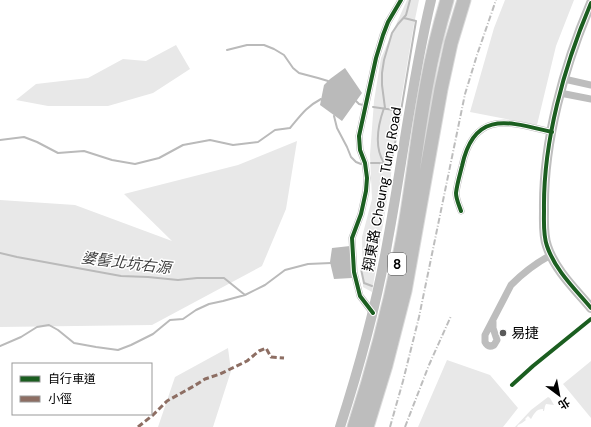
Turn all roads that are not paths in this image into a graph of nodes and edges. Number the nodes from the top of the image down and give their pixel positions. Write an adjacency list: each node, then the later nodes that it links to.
1 (401, 0): 14 (street)
2 (431, 0): 14 (main road, 翔東路 Cheung Tung Road)
3 (447, 0): 17 (highway, 8)
4 (464, 0): 18 (highway, 8)
5 (591, 3): 6 (main road)
6 (564, 79): 7 (street); 8 (main road)
7 (591, 85)
8 (560, 93): 9 (street); 10 (main road)
9 (591, 99)
10 (552, 132): 11 (street); 12 (main road)
11 (461, 211)
12 (551, 255): 13 (main road); 15 (street)
13 (590, 307)
14 (373, 313): 16 (main road, 翔東路 Cheung Tung Road)
15 (493, 322)
16 (340, 427)
17 (354, 427)
18 (367, 427)

